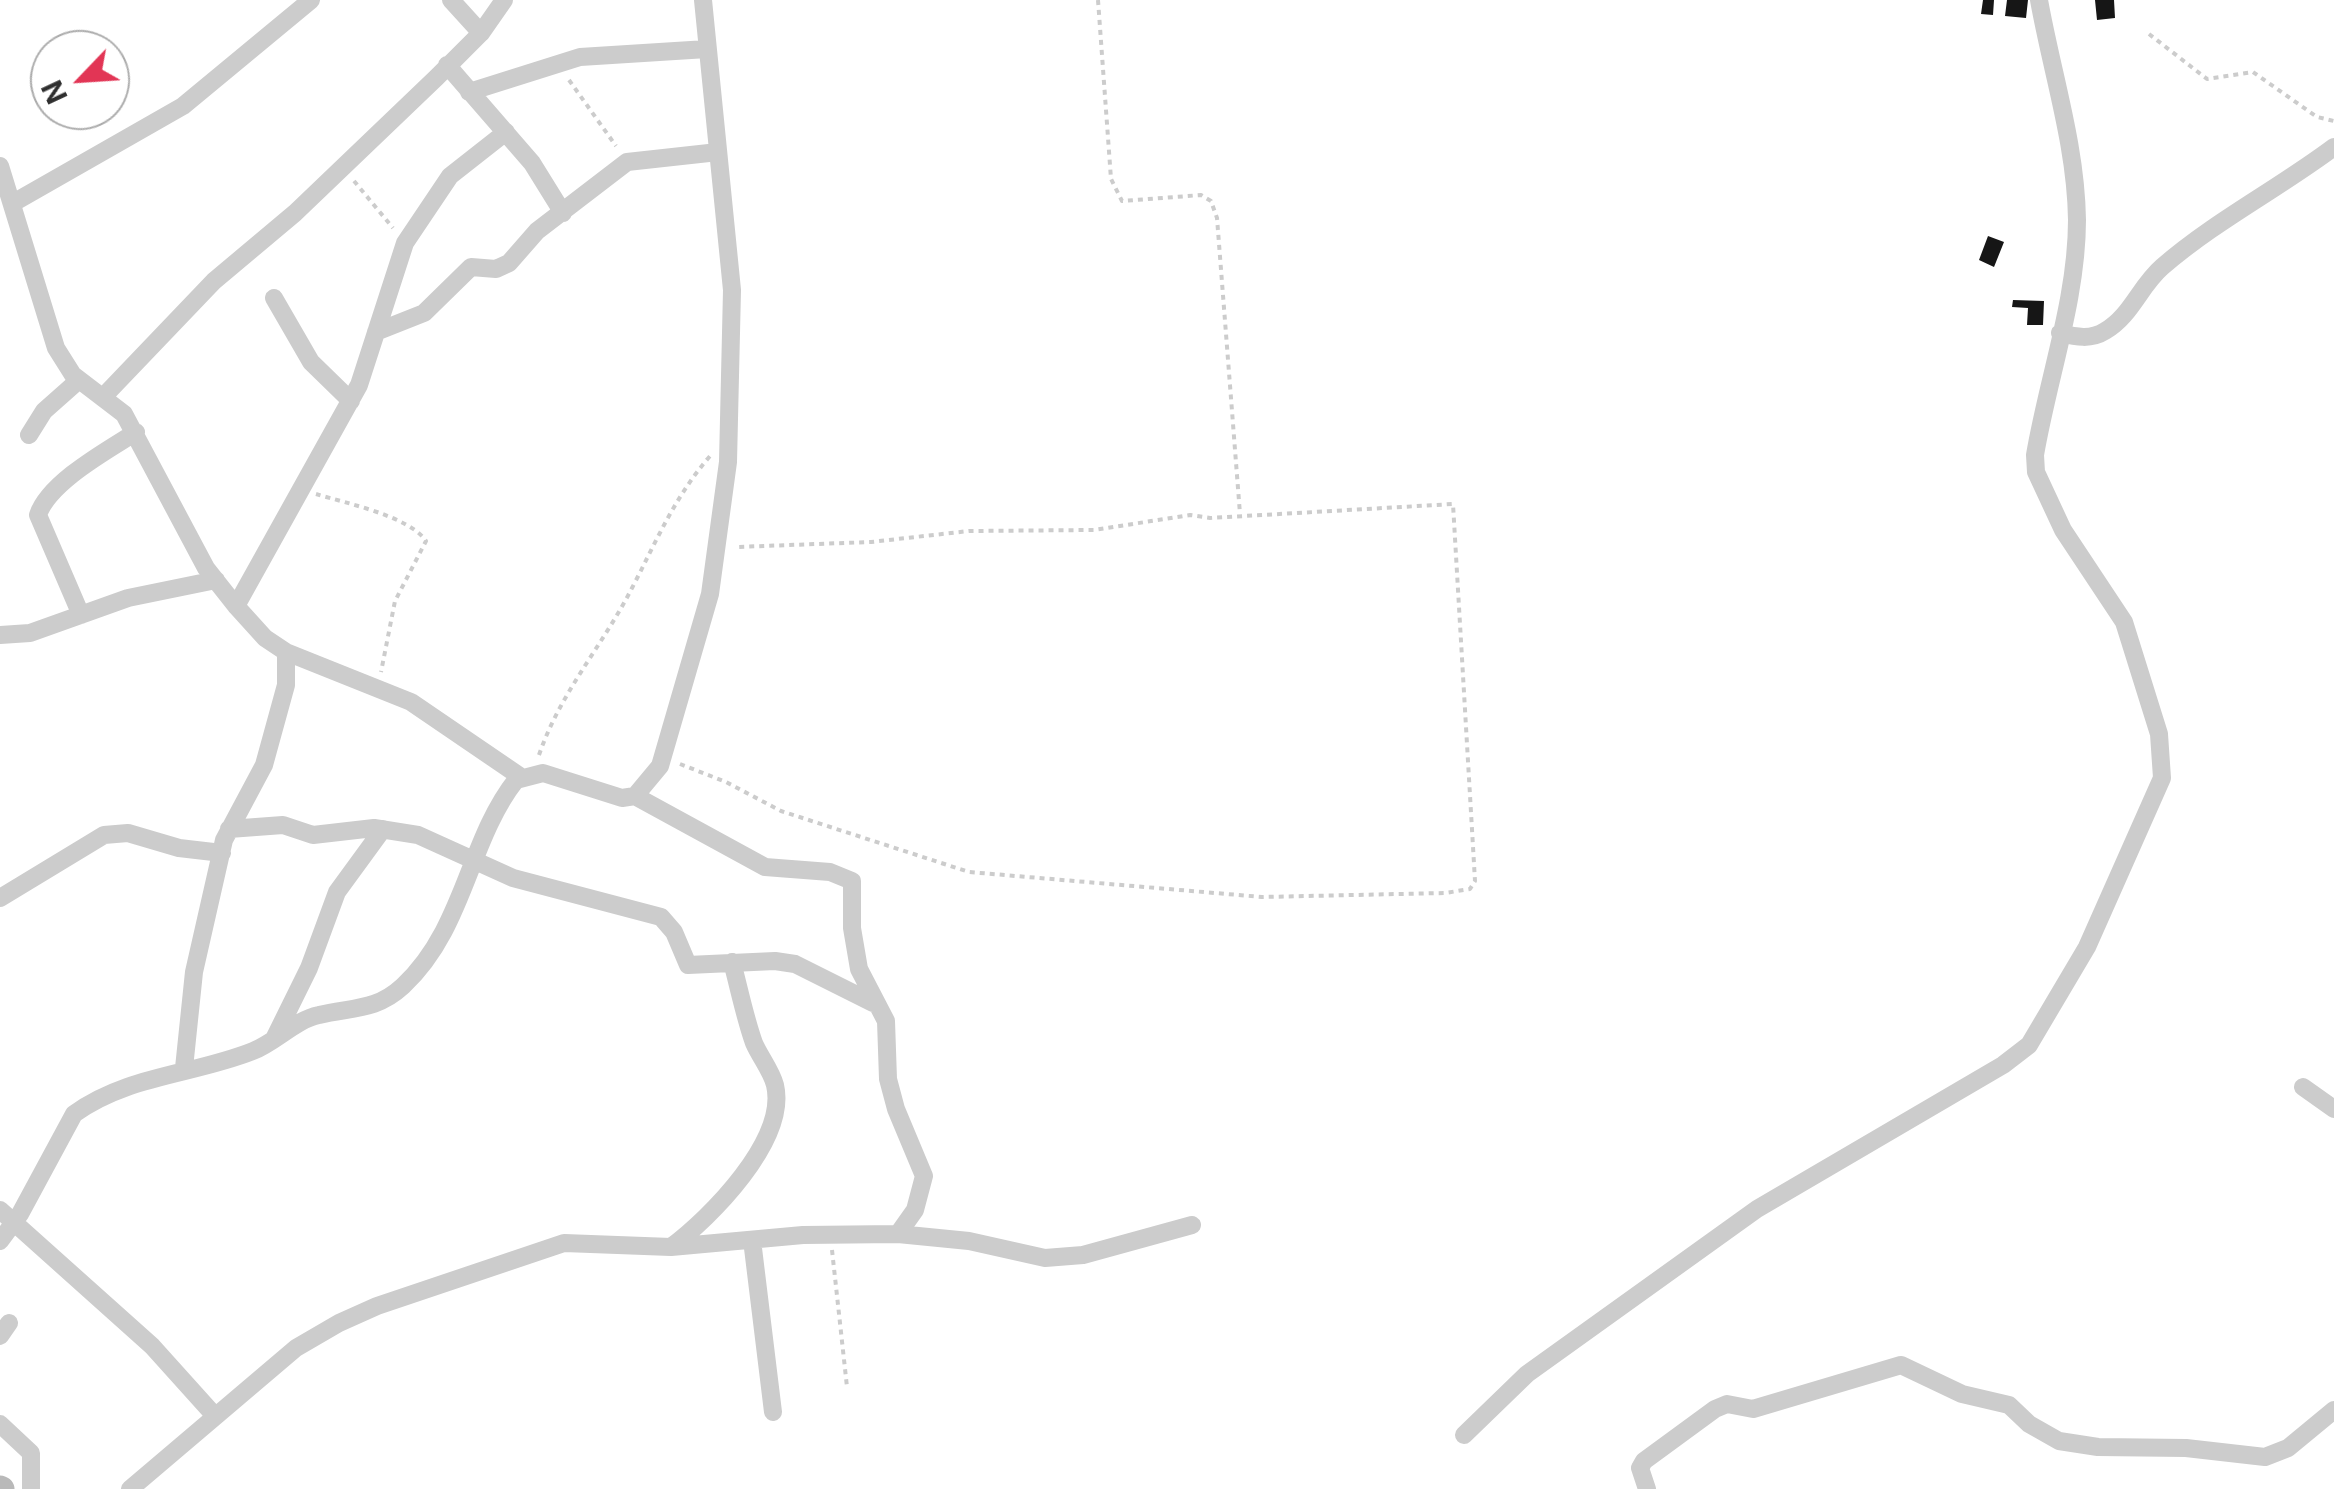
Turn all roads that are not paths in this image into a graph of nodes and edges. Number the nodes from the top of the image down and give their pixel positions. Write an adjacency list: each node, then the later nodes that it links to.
1 (311, 0): 14 (street)
2 (451, 0): 6 (street)
3 (504, 0): 6 (street)
4 (703, 0): 7 (street)
5 (2039, 0): 18 (street)
6 (480, 33): 8 (street)
7 (707, 48): 9 (street); 12 (street)
8 (448, 65): 9 (street); 20 (street)
9 (469, 92): 10 (street)
10 (506, 132): 15 (street); 17 (street)
11 (2334, 146): 18 (street)
12 (718, 152): 15 (street); 30 (street)
13 (0, 166): 14 (street)
14 (13, 203): 19 (street)
15 (563, 213): 17 (street)
16 (274, 298): 21 (street)
17 (376, 332): 21 (street)
18 (2060, 334): 52 (street)
19 (79, 380): 20 (street); 23 (street)
20 (104, 396): 22 (street)
21 (350, 400): 25 (street)
22 (136, 432): 24 (street); 26 (street)
23 (29, 436)
24 (216, 580): 25 (street); 26 (street)
25 (236, 606): 28 (street)
26 (80, 615): 27 (street)
27 (0, 636)
28 (286, 652): 29 (street); 31 (street)
29 (527, 775): 30 (street); 34 (street)
30 (635, 796): 37 (street)
31 (230, 829): 32 (street); 33 (street)
32 (383, 829): 34 (street); 38 (street)
33 (222, 853): 35 (street); 39 (street)
34 (476, 862): 36 (street); 38 (street)
35 (0, 898)
36 (732, 962): 37 (street); 47 (street)
37 (873, 1003): 44 (street)
38 (274, 1040): 39 (street)
39 (184, 1068): 42 (street)
40 (2302, 1086): 41 (street)
41 (2334, 1109)
42 (7, 1217): 46 (street); 50 (street)
43 (1192, 1225): 44 (street)
44 (898, 1234): 45 (street)
45 (752, 1240): 47 (street); 49 (street)
46 (0, 1241)
47 (671, 1247): 50 (street)
48 (2334, 1410): 55 (street)
49 (772, 1412)
50 (215, 1416): 54 (street)
51 (0, 1424): 53 (street)
52 (1464, 1435)
53 (31, 1489)
54 (130, 1489)
55 (1647, 1489)

